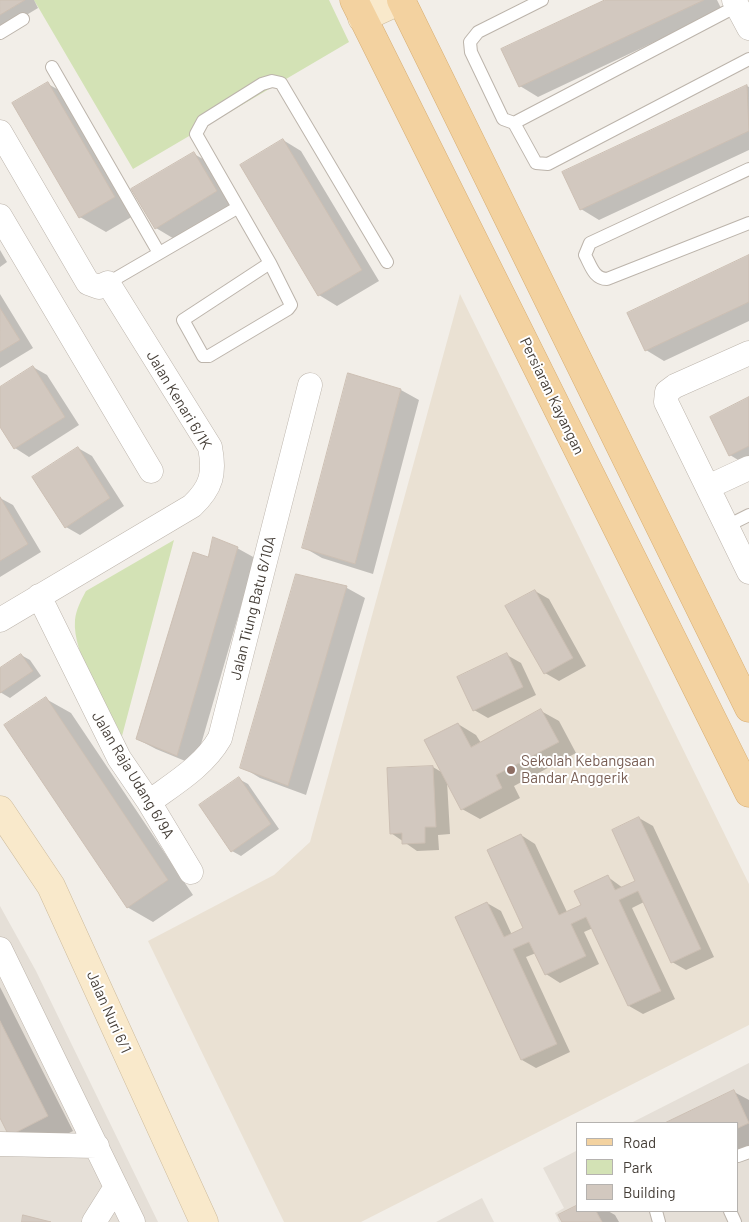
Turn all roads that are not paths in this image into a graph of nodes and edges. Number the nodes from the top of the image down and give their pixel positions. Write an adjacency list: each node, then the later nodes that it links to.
1 (401, 0): 4 (street); 30 (main road)
2 (542, 0): 10 (lane)
3 (736, 3): 6 (street); 10 (lane)
4 (358, 9): 31 (main road, Persiaran Kayangan)
5 (23, 19): 7 (lane)
6 (749, 28)
7 (0, 33)
8 (749, 59): 10 (lane)
9 (52, 67): 16 (lane)
10 (514, 122)
11 (0, 132): 19 (street)
12 (749, 169): 15 (lane)
13 (237, 208): 16 (lane); 17 (lane); 18 (lane)
14 (0, 216): 23 (street)
15 (749, 223)
16 (159, 253): 19 (lane)
17 (270, 262): 17 (lane)
18 (387, 262)
19 (108, 283): 28 (street, Jalan Kenari 6/1K)
20 (749, 353): 24 (street)
21 (310, 385): 32 (street, Jalan Tiung Batu 6/10A)
22 (749, 468): 24 (street)
23 (151, 471)
24 (708, 487): 26 (street)
25 (749, 515): 26 (lane)
26 (727, 526): 27 (street)
27 (749, 572)
28 (39, 596): 29 (street, Jalan Kenari 6/1K); 32 (street, Jalan Raja Udang 6/9A)
29 (0, 620)
30 (749, 708)
31 (749, 793)
32 (149, 802): 34 (street, Jalan Raja Udang 6/9A)
33 (0, 810): 41 (street, Jalan Nuri 6/1)
34 (191, 872)
35 (0, 949): 37 (street)
36 (0, 1144): 37 (street)
37 (97, 1146): 38 (street)
38 (116, 1187): 39 (street); 40 (street)
39 (94, 1222)
40 (132, 1222)
41 (204, 1222)

